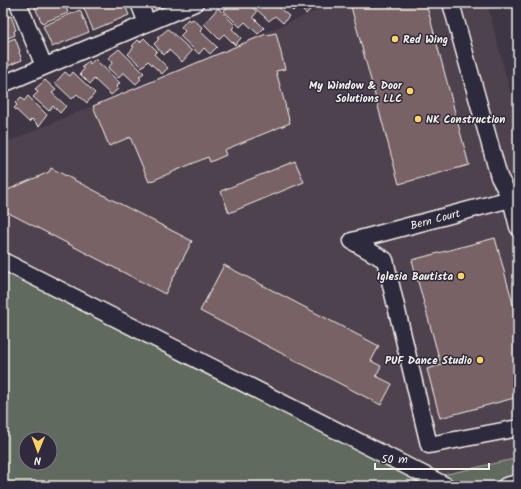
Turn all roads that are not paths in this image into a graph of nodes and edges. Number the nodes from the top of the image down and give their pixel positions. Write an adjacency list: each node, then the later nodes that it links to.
1 (18, 3): 6 (street)
2 (139, 3): 5 (street)
3 (195, 3): 5 (street)
4 (451, 3): 8 (street)
5 (147, 23): 6 (street)
6 (44, 66): 7 (street)
7 (3, 84)
8 (514, 198): 9 (street); 11 (street, Bern Court)
9 (518, 227)
10 (3, 261): 13 (street)
11 (518, 428)
12 (518, 483): 14 (street)
13 (446, 486)
14 (506, 486)

